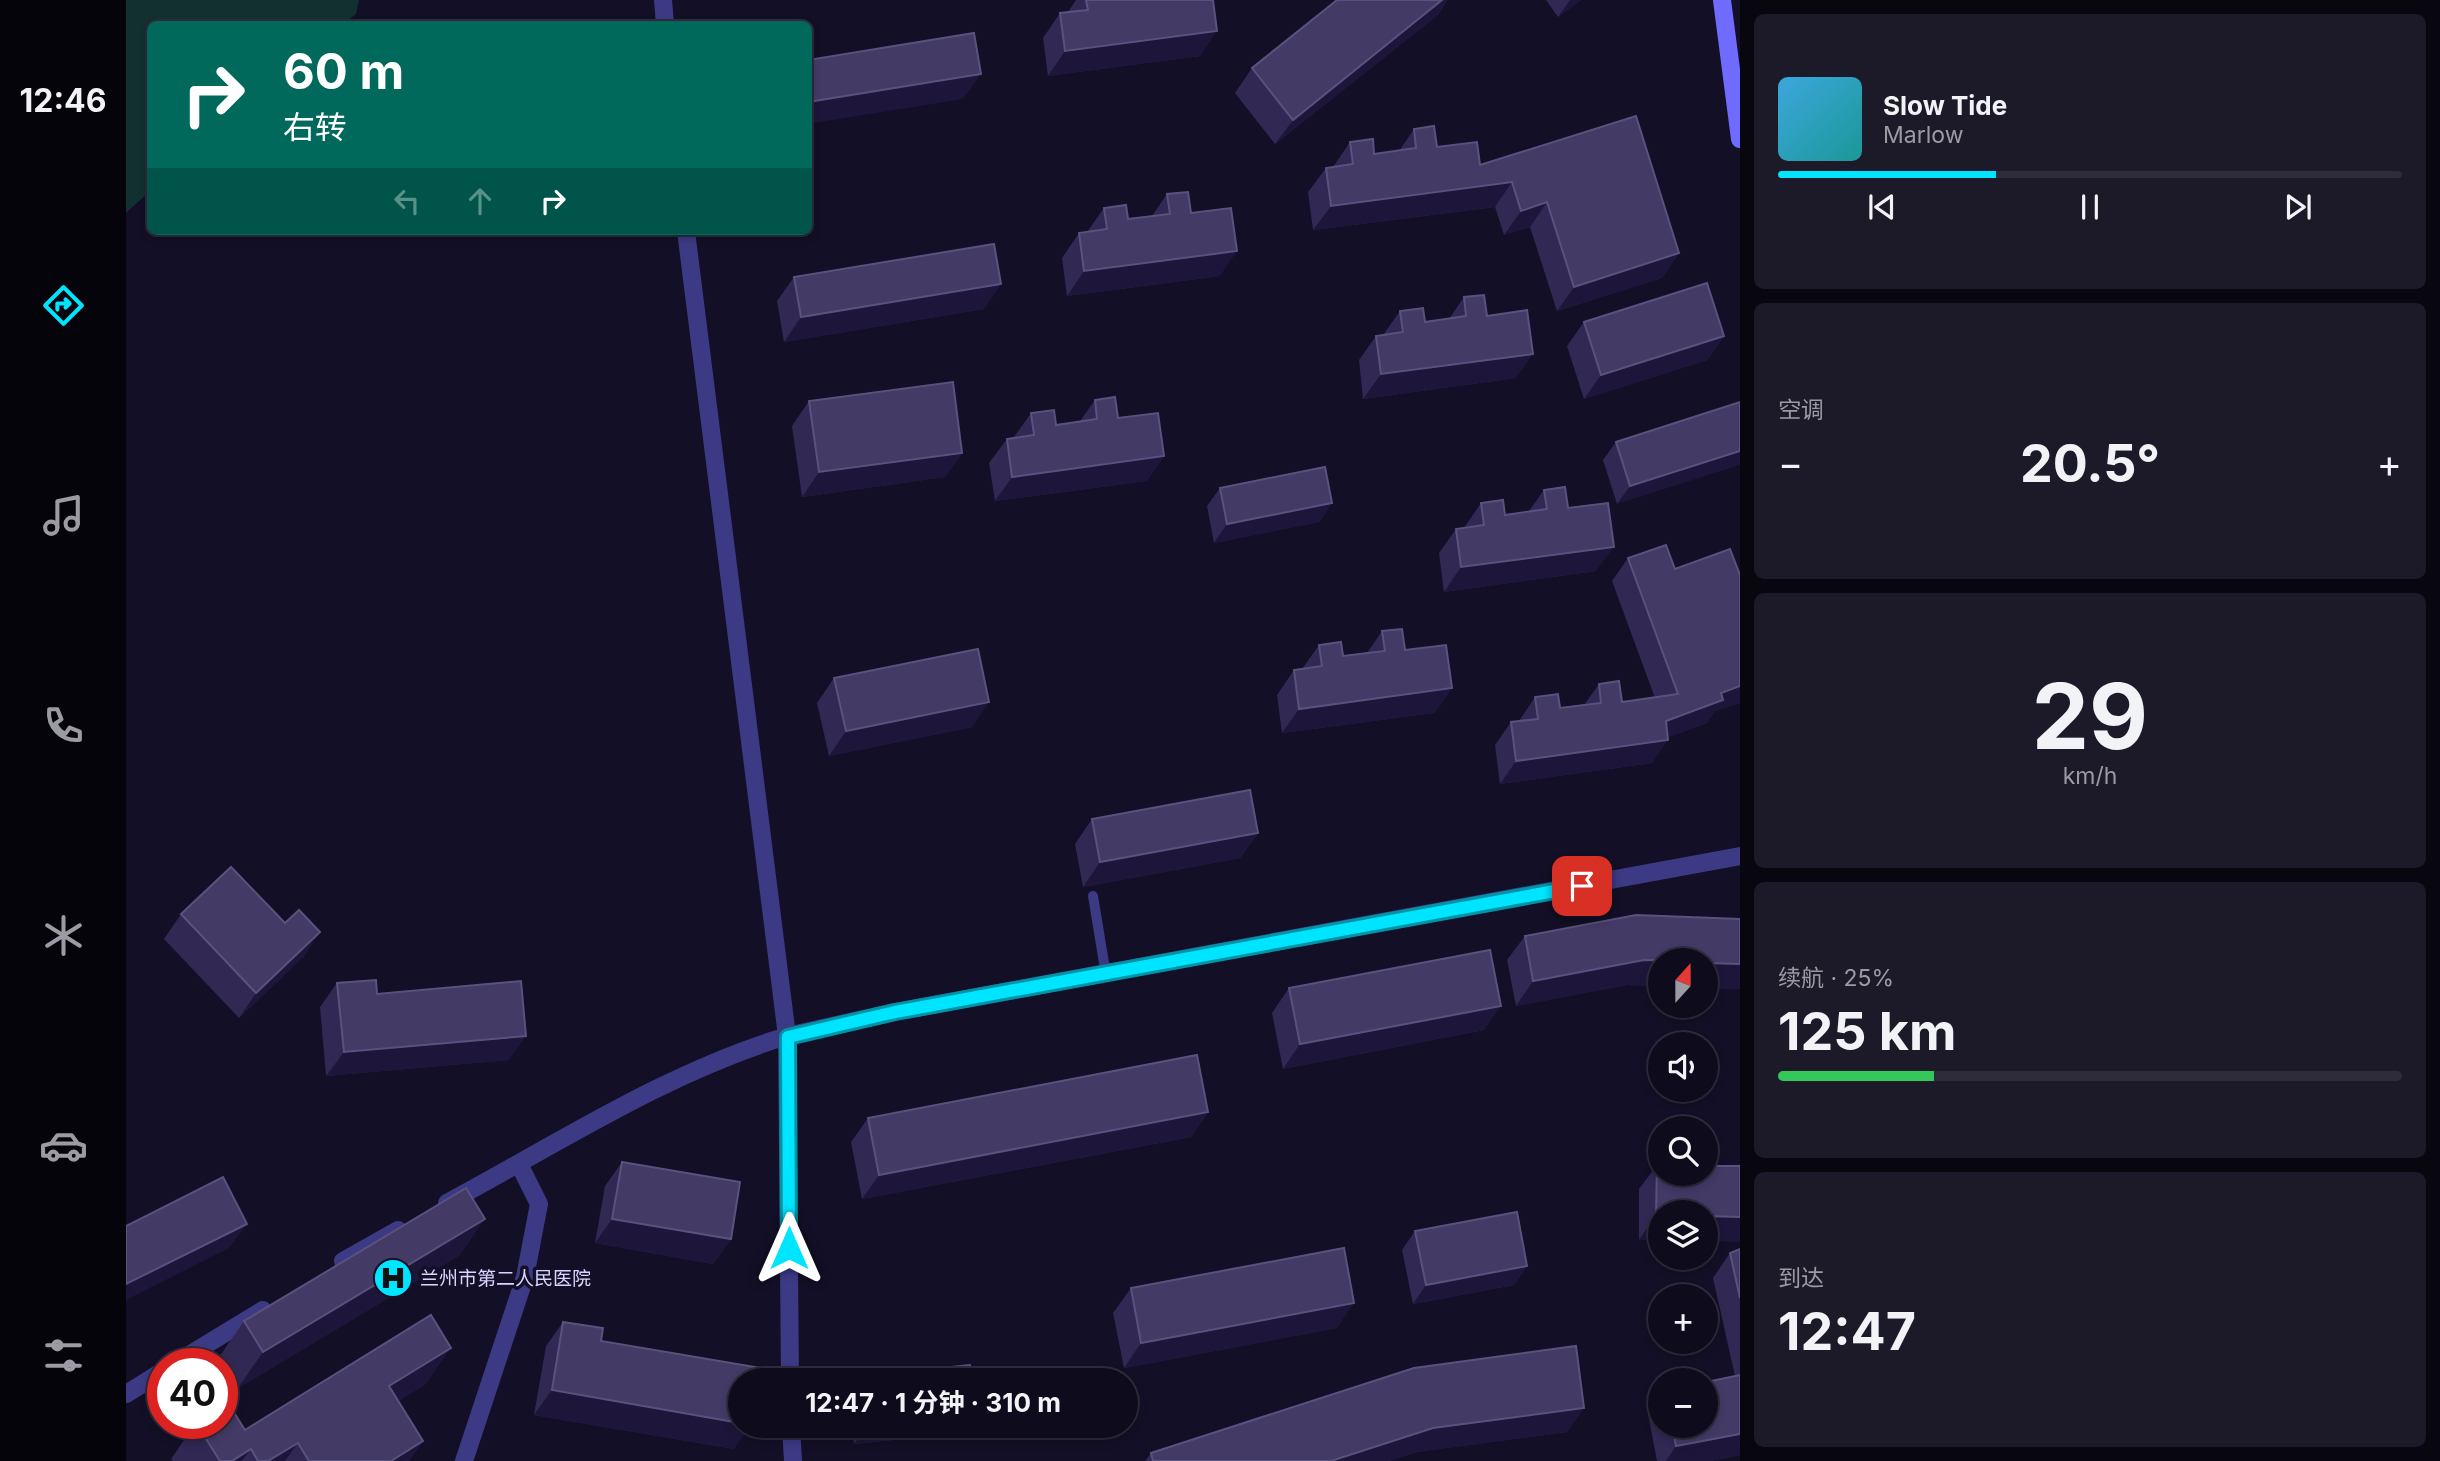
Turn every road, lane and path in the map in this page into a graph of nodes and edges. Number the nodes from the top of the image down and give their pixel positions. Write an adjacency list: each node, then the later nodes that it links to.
1 (663, 0): 3 (street)
2 (1722, 0): 4 (main road)
3 (665, 21)
4 (1740, 139)
5 (687, 235): 9 (street)
6 (1740, 856): 8 (street)
7 (1093, 896): 8 (lane)
8 (1106, 975): 9 (street)
9 (788, 1037): 10 (street); 16 (street)
10 (519, 1164): 11 (street); 20 (street)
11 (436, 1209)
12 (413, 1222): 13 (street)
13 (330, 1270)
14 (282, 1298): 15 (street)
15 (200, 1348)
16 (790, 1368)
17 (147, 1381): 18 (street)
18 (126, 1394)
19 (792, 1438): 21 (street)
20 (464, 1461)
21 (793, 1461)

